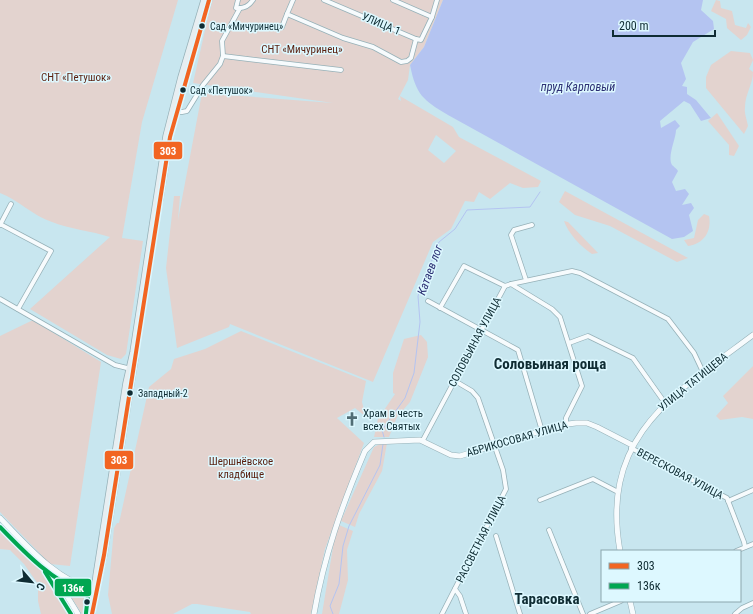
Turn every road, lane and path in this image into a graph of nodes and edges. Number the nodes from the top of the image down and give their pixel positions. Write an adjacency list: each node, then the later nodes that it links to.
1 (204, 0): 17 (main road)
2 (208, 0): 16 (main road)
3 (238, 0): 9 (street)
4 (253, 0): 9 (street)
5 (293, 0): 10 (street)
6 (324, 0): 13 (street, УЛИЦА 1)
7 (393, 0): 11 (street)
8 (437, 0): 11 (street)
9 (238, 8): 14 (street)
10 (287, 14): 12 (street); 13 (street)
11 (432, 16): 13 (street)
12 (282, 27)
13 (416, 38)
14 (223, 56): 15 (street); 16 (street)
15 (341, 70)
16 (176, 112): 17 (main road)
17 (171, 125): 31 (main road)
18 (11, 204): 19 (street)
19 (0, 225): 27 (street)
20 (532, 225): 21 (street)
21 (526, 280): 22 (street, СОЛОВЬИНАЯ УЛИЦА); 32 (street, СОЛОВЬИНАЯ УЛИЦА)
22 (510, 284): 23 (street, СОЛОВЬИНАЯ УЛИЦА); 30 (street)
23 (505, 286): 26 (street); 28 (street, СОЛОВЬИНАЯ УЛИЦА)
24 (0, 299): 27 (street)
25 (428, 302): 26 (street)
26 (440, 308): 28 (street)
27 (18, 309): 31 (street)
28 (482, 330): 33 (street, СОЛОВЬИНАЯ УЛИЦА); 36 (street)
29 (753, 335): 32 (street, УЛИЦА ТАТИЩЕВА)
30 (569, 343): 34 (street); 35 (street)
31 (131, 369): 53 (main road)
32 (703, 372): 34 (street, УЛИЦА ТАТИЩЕВА)
33 (454, 381): 37 (street, СОЛОВЬИНАЯ УЛИЦА); 38 (street, РАССВЕТНАЯ УЛИЦА)
34 (665, 403): 39 (street, УЛИЦА ТАТИЩЕВА)
35 (566, 424): 36 (street, АБРИКОСОВАЯ УЛИЦА); 39 (street, АБРИКОСОВАЯ УЛИЦА)
36 (542, 431): 38 (street, АБРИКОСОВАЯ УЛИЦА)
37 (423, 440): 38 (street, АБРИКОСОВАЯ УЛИЦА); 59 (street)
38 (494, 446): 52 (street, РАССВЕТНАЯ УЛИЦА)
39 (632, 447): 41 (street, УЛИЦА ТАТИЩЕВА); 43 (street, ВЕРЕСКОВАЯ УЛИЦА)
40 (753, 490): 43 (street)
41 (618, 492): 42 (street); 49 (street, УЛИЦА ТАТИЩЕВА)
42 (540, 500)
43 (728, 501): 48 (street, ВЕРЕСКОВАЯ УЛИЦА)
44 (0, 518): 51 (street)
45 (548, 530): 63 (street)
46 (496, 536): 62 (street)
47 (753, 544): 48 (street)
48 (744, 547): 50 (street)
49 (620, 550)
50 (738, 550)
51 (49, 567): 53 (street); 57 (street)
52 (455, 589): 60 (street, РАССВЕТНАЯ УЛИЦА); 61 (street)
53 (95, 591): 58 (main road)
54 (619, 602): 64 (street)
55 (630, 602): 65 (street)
56 (753, 603): 66 (street)
57 (78, 614)
58 (92, 614)
59 (314, 614)
60 (442, 614)
61 (466, 614)
62 (520, 614)
63 (583, 614)
64 (590, 614)
65 (633, 614)
66 (735, 614)

